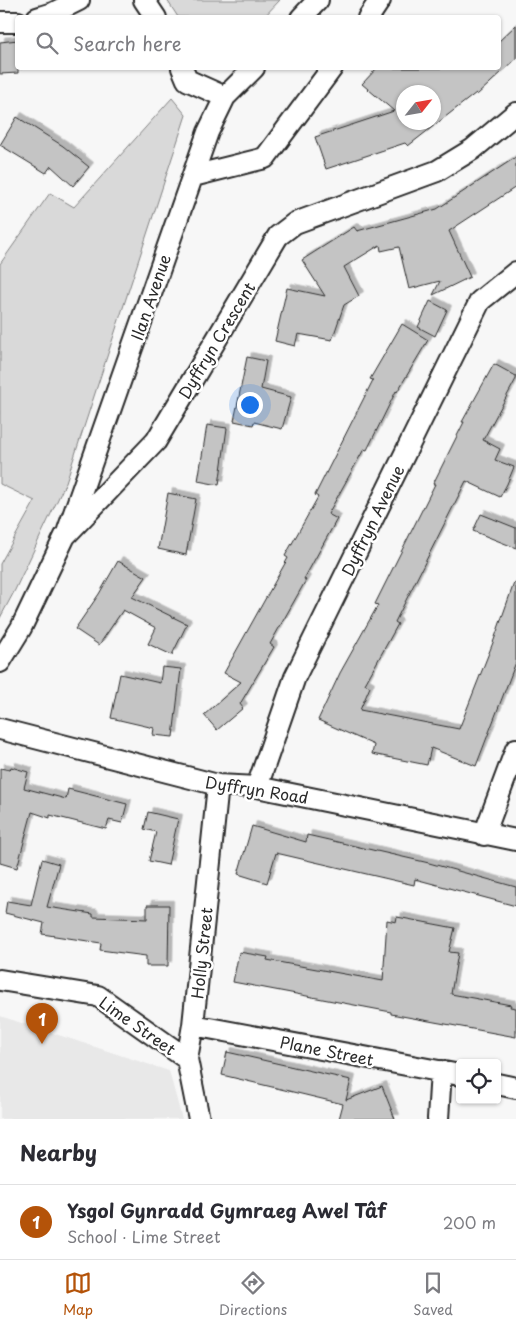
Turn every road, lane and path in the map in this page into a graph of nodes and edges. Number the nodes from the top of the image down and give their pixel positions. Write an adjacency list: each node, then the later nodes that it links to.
1 (79, 0): 5 (street)
2 (144, 0): 6 (street)
3 (318, 0): 7 (street)
4 (380, 0): 8 (street)
5 (46, 15)
6 (154, 15)
7 (304, 15)
8 (370, 15)
9 (0, 22): 10 (street)
10 (15, 22)
11 (183, 70): 14 (street)
12 (252, 70): 14 (street, Ilan Avenue)
13 (331, 70): 16 (street)
14 (225, 97): 16 (street, Ilan Avenue)
15 (516, 113): 18 (street, Dyffryn Crescent)
16 (193, 176): 18 (street, Ilan Avenue)
17 (516, 272): 23 (street, Dyffryn Avenue)
18 (65, 536): 19 (street, Dyffryn Crescent)
19 (0, 662)
20 (0, 729): 22 (street, Dyffryn Road)
21 (516, 749): 24 (street)
22 (218, 785): 23 (street, Dyffryn Road); 27 (street, Holly Street)
23 (257, 787): 24 (street, Dyffryn Road)
24 (484, 835): 25 (street, Dyffryn Road)
25 (516, 840)
26 (0, 980): 28 (street, Lime Street)
27 (194, 1025): 28 (street, Holly Street); 29 (street, Plane Street)
28 (187, 1059): 32 (street, Holly Street)
29 (450, 1073): 33 (street)
30 (501, 1085): 31 (street)
31 (516, 1088)
32 (199, 1119)
33 (438, 1119)

